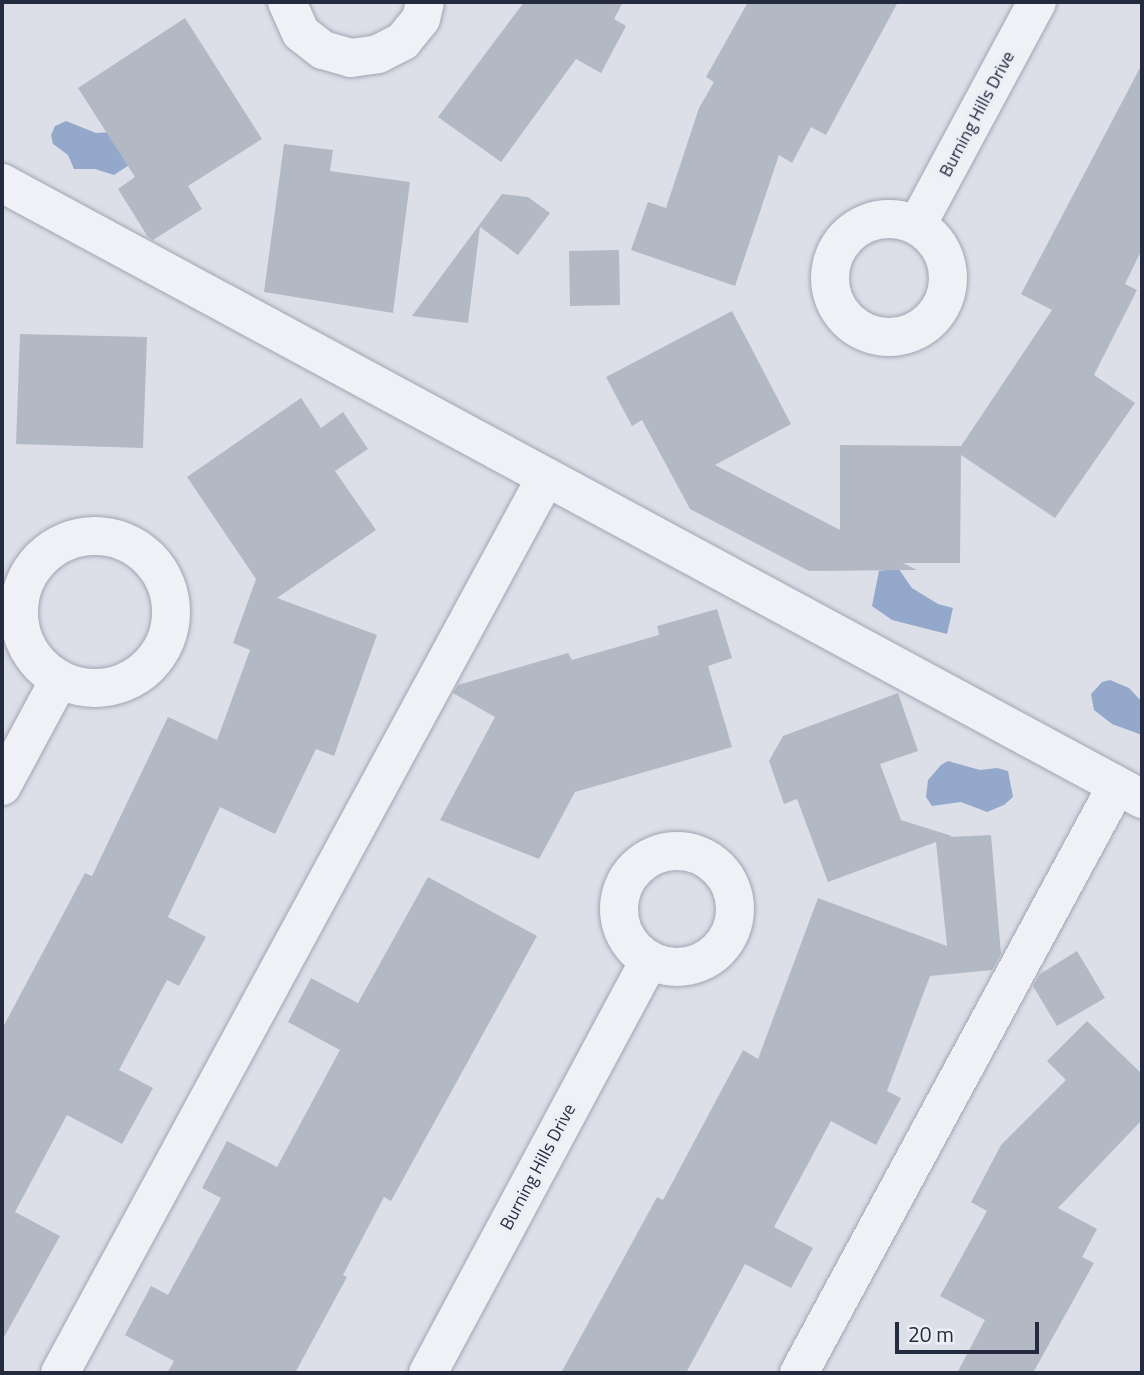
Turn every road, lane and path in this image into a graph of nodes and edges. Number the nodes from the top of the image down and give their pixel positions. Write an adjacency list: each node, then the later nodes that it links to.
1 (287, 2): 2 (street)
2 (425, 2)
3 (1037, 2): 5 (street, Burning Hills Drive)
4 (2, 183): 6 (street)
5 (917, 225)
6 (546, 477): 9 (street); 11 (street)
7 (59, 680): 8 (street)
8 (2, 786)
9 (1129, 792): 13 (street)
10 (649, 961): 12 (street, Burning Hills Drive)
11 (60, 1373)
12 (428, 1373)
13 (799, 1373)

